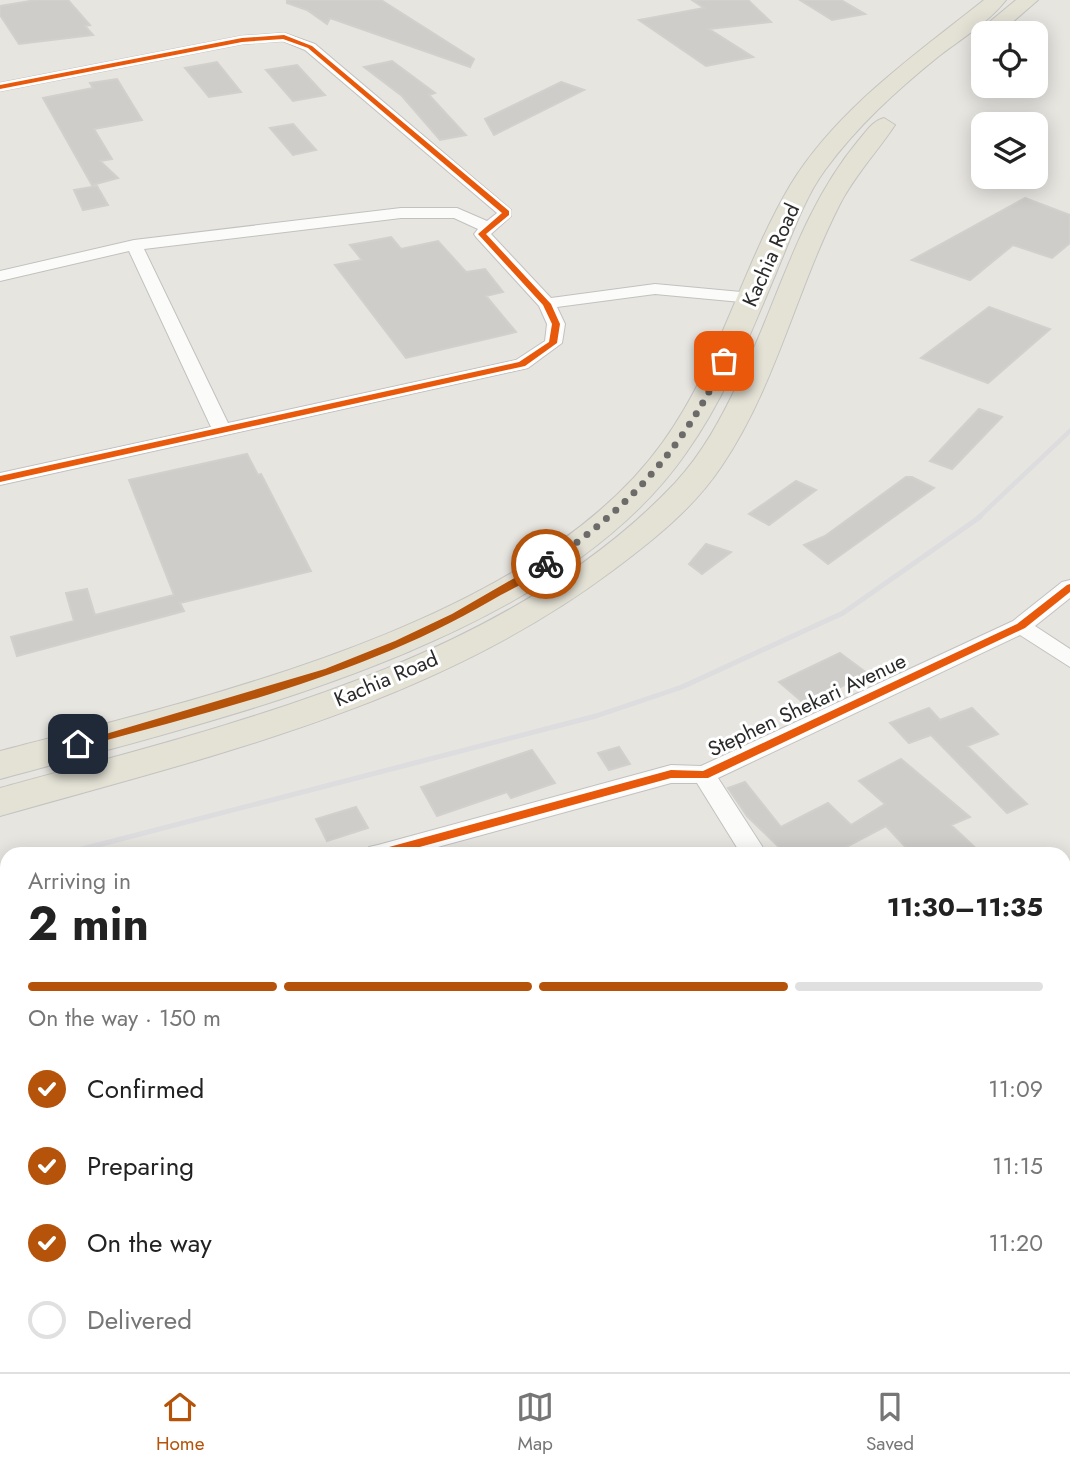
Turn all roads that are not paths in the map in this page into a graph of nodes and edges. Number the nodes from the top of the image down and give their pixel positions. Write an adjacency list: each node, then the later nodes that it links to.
1 (996, 0): 9 (main road, Kachia Road)
2 (1028, 0): 3 (main road)
3 (1003, 21)
4 (971, 48): 18 (main road, Kachia Road)
5 (0, 88): 6 (street)
6 (486, 228): 7 (street); 10 (street)
7 (134, 246): 8 (street); 11 (street)
8 (0, 276)
9 (752, 298): 10 (street); 16 (main road, Kachia Road)
10 (547, 304): 11 (street)
11 (221, 428): 12 (street)
12 (0, 479)
13 (1070, 587): 14 (street, Stephen Shekari Avenue)
14 (1021, 626): 15 (street); 17 (street, Stephen Shekari Avenue)
15 (1070, 660)
16 (0, 765)
17 (704, 775): 19 (street, Stephen Shekari Avenue); 20 (street)
18 (0, 802)
19 (405, 847)
20 (750, 847)

